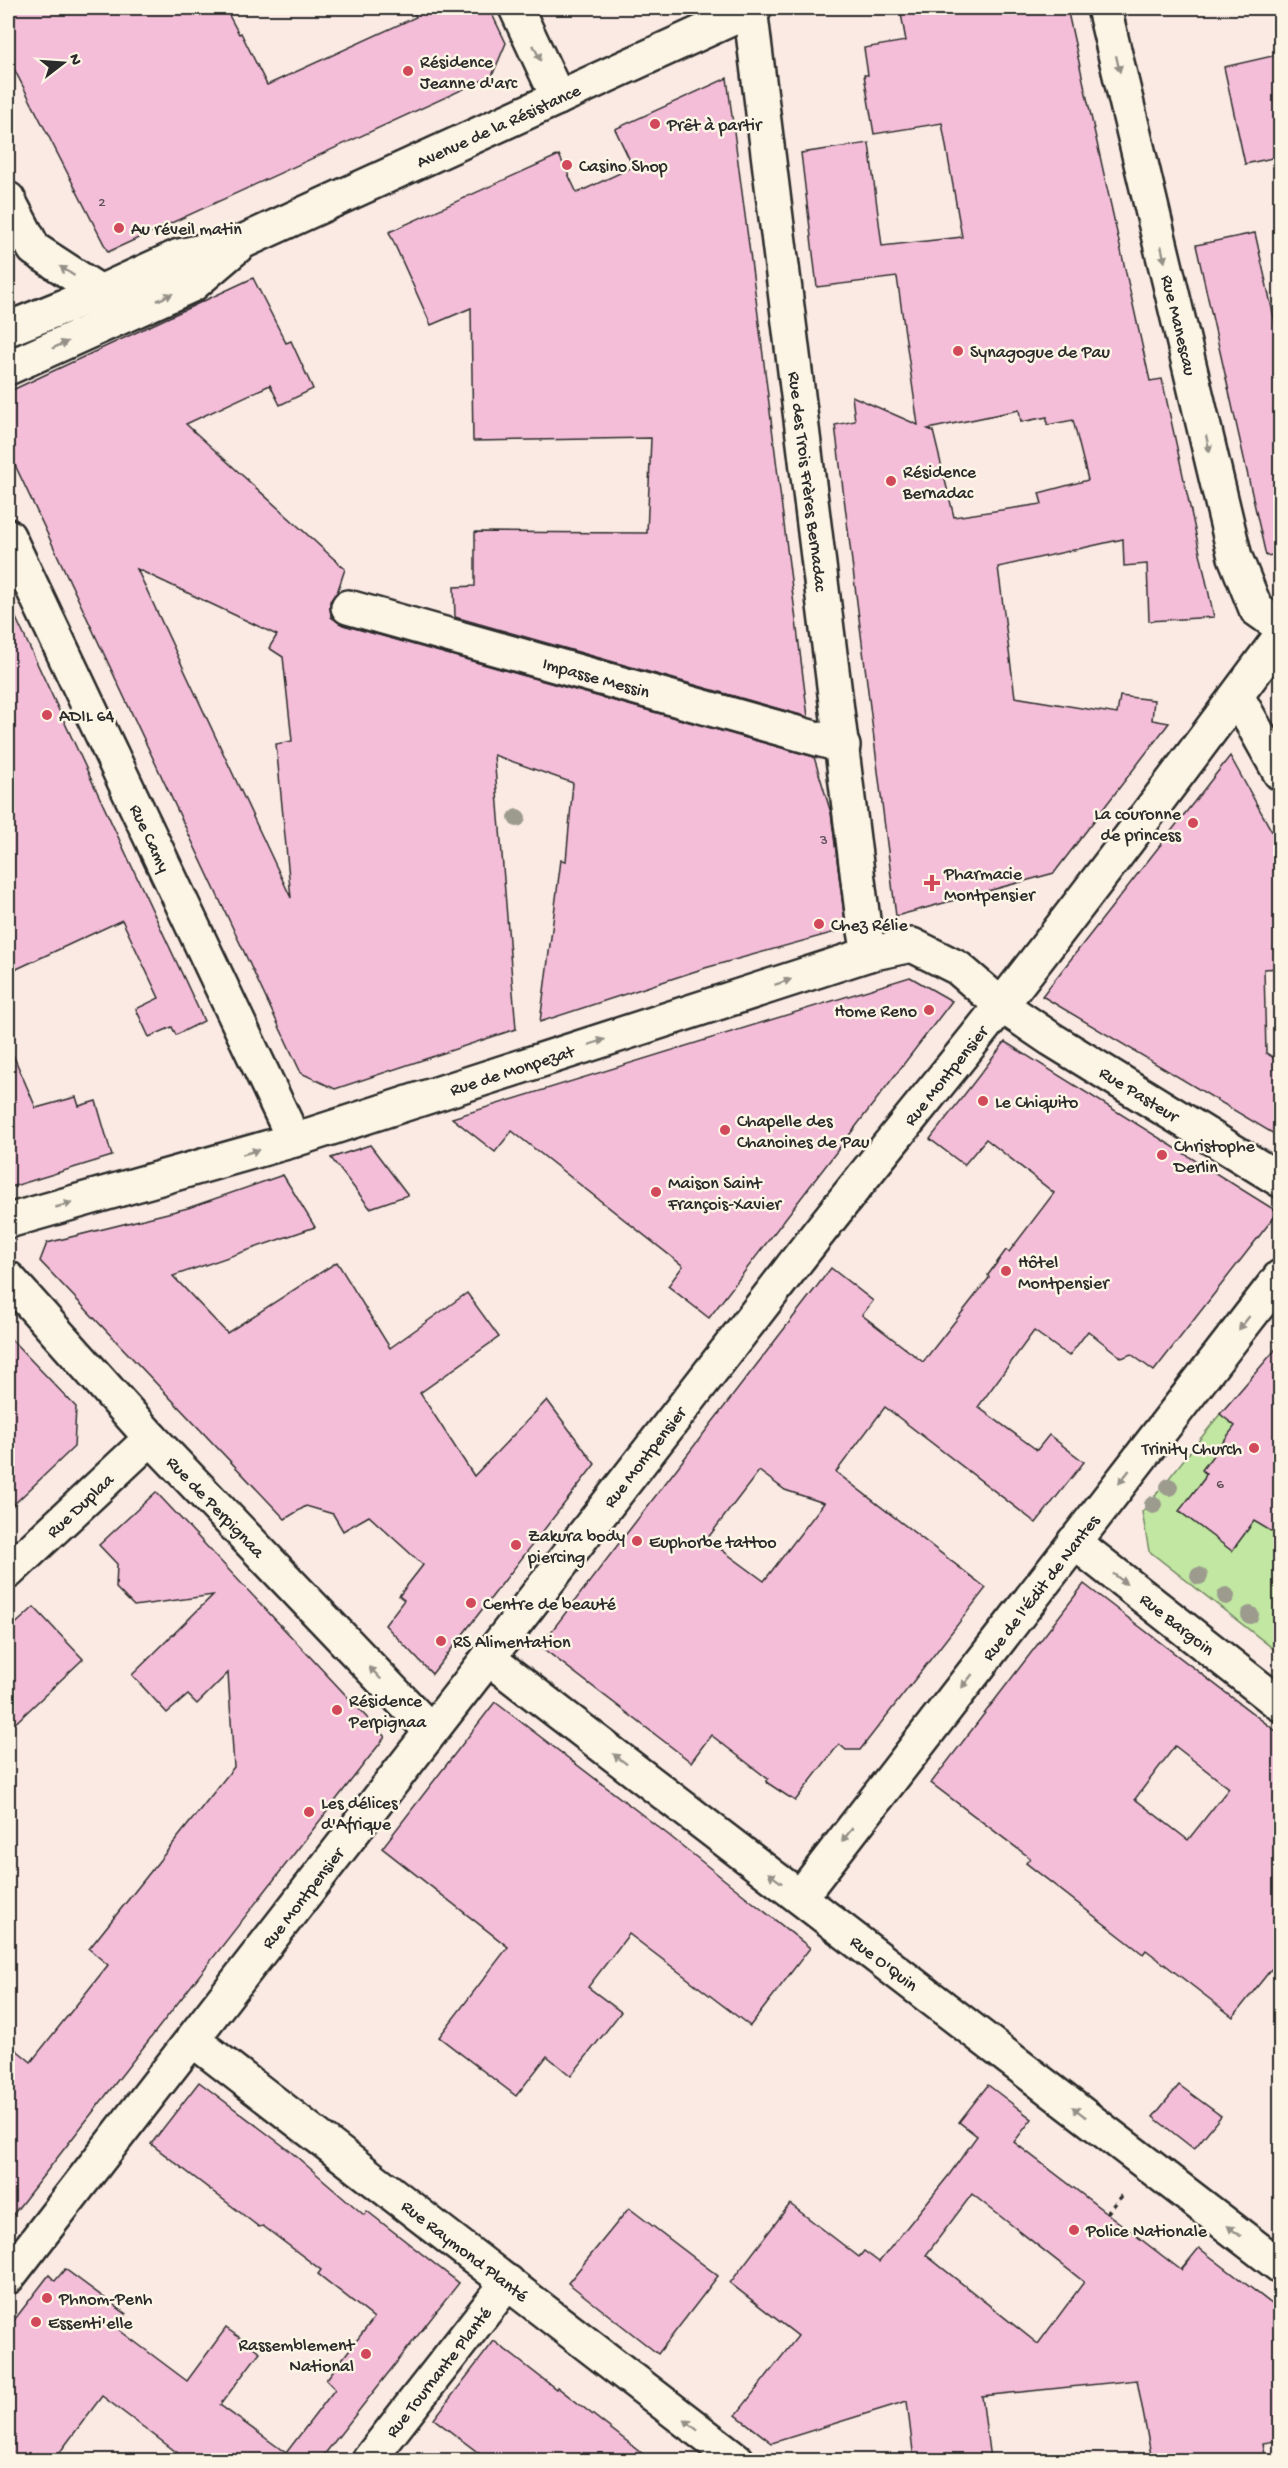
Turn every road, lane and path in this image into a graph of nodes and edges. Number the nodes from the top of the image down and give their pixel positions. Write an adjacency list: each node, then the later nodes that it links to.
1 (516, 8): 4 (street, one-way to 4)
2 (752, 8): 4 (street, Avenue de la Résistance); 14 (street, Rue des Trois Frères Bernadac)
3 (1104, 8): 11 (street, Rue Manescau, one-way to 11)
4 (558, 98): 6 (street, Avenue de la Résistance)
5 (8, 199): 6 (street, one-way to 5)
6 (106, 307): 7 (street); 8 (street, one-way to 6)
7 (8, 329)
8 (8, 368)
9 (8, 536): 18 (street, Rue Camy)
10 (348, 607): 14 (street, Impasse Messin)
11 (1281, 626)
12 (1281, 637): 13 (street, Rue Montpensier)
13 (1237, 696): 15 (street); 17 (street, Rue Montpensier)
14 (843, 746): 16 (street, Rue des Trois Frères Bernadac)
15 (1281, 773)
16 (869, 954): 17 (street, Rue de Monpezat); 18 (street, Rue de Monpezat, one-way to 16)
17 (1001, 1005): 19 (street, Rue Pasteur); 26 (street, Rue Montpensier)
18 (294, 1140): 20 (street, Rue de Monpezat, one-way to 18)
19 (1281, 1180)
20 (8, 1221)
21 (1281, 1277): 24 (street, Rue de l'Édit de Nantes, one-way to 24)
22 (8, 1278): 23 (street, Rue de Perpignaa)
23 (151, 1438): 25 (street, Rue Duplaa); 28 (street, Rue de Perpignaa, one-way to 23)
24 (1074, 1542): 27 (street, Rue Bargoin, one-way to 27); 29 (street, Rue de l'Édit de Nantes, one-way to 29)
25 (8, 1572)
26 (488, 1658): 28 (street, Rue Montpensier); 29 (street, Rue O'Quin, one-way to 26)
27 (1281, 1704)
28 (430, 1730): 30 (street, Rue Montpensier)
29 (800, 1897): 31 (street, Rue O'Quin, one-way to 29)
30 (193, 2040): 32 (street, Rue Montpensier); 33 (street, Rue Raymond Planté)
31 (1281, 2266)
32 (8, 2277)
33 (508, 2282): 34 (street, Rue Tournante Planté); 35 (street, Rue Raymond Planté, one-way to 33)
34 (369, 2460)
35 (737, 2460)

